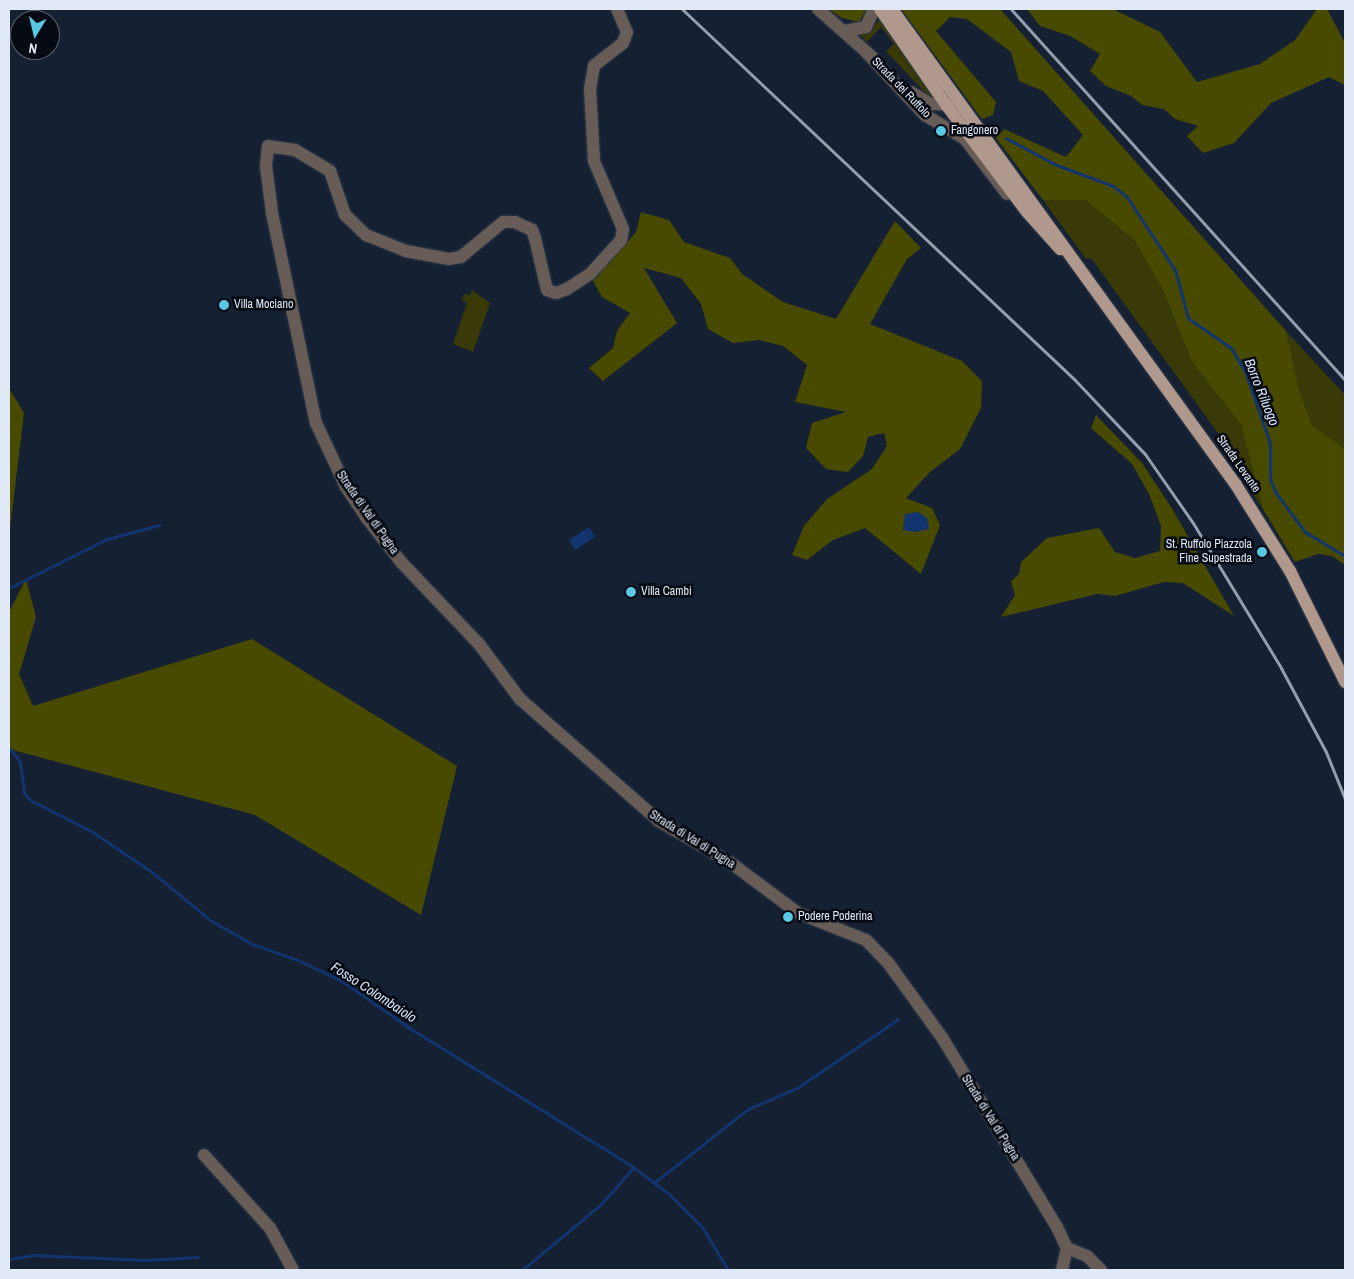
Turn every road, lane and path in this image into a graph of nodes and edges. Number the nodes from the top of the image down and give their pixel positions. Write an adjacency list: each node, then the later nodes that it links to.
1 (616, 9): 14 (street, Strada di Val di Pugna)
2 (818, 9): 6 (street, Strada del Ruffolo)
3 (874, 9): 6 (street)
4 (880, 9): 8 (main road)
5 (892, 9): 8 (main road)
6 (845, 32): 7 (street, Strada del Ruffolo)
7 (866, 52): 8 (street, Strada del Ruffolo); 9 (street, Strada del Ruffolo)
8 (954, 108): 9 (street, Strada del Ruffolo); 10 (main road, Strada Levante); 11 (main road, Strada Levante)
9 (937, 124): 10 (street, Strada del Ruffolo)
10 (1027, 212): 11 (main road, Strada Levante)
11 (1085, 276): 12 (main road, Strada Levante)
12 (1345, 682)
13 (204, 1155): 15 (street)
14 (1067, 1248): 16 (street); 17 (street)
15 (293, 1270)
16 (1062, 1270)
17 (1101, 1270)

